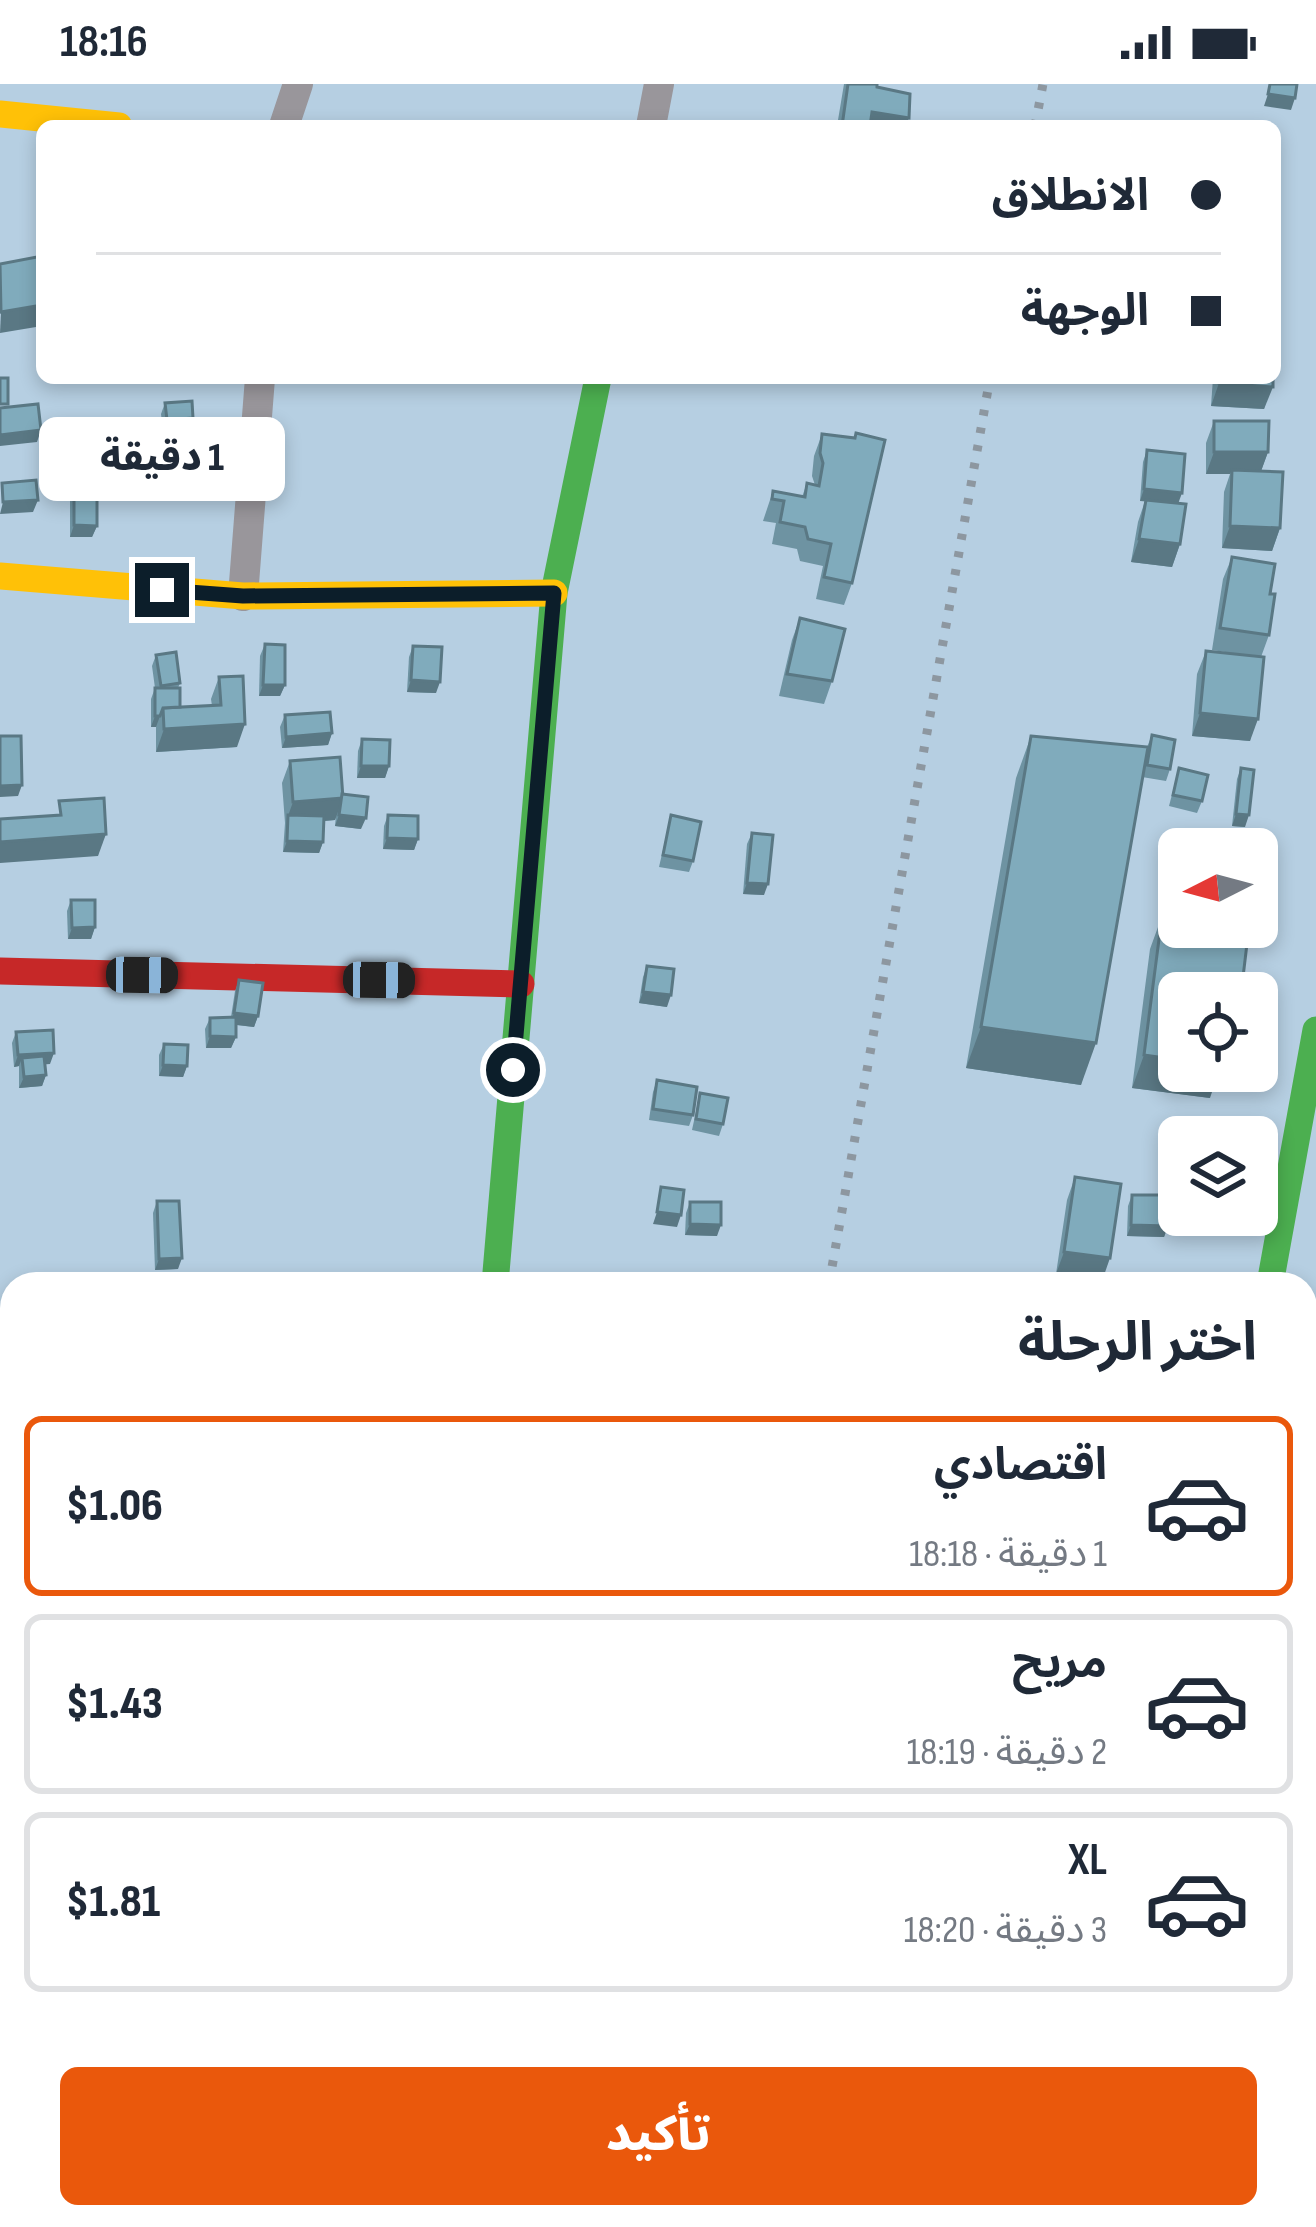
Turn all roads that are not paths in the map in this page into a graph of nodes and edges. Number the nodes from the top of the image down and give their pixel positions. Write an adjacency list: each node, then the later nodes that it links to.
1 (298, 84): 5 (street)
2 (659, 84): 6 (street)
3 (0, 114): 4 (street)
4 (60, 120)
5 (286, 120)
6 (652, 120)
7 (260, 384): 11 (street)
8 (597, 384): 10 (street)
9 (0, 576): 11 (street)
10 (554, 593): 11 (street); 13 (street)
11 (243, 596)
12 (0, 971): 13 (street)
13 (520, 983): 15 (street)
14 (1316, 1030): 16 (street)
15 (496, 1272)
16 (1272, 1272)

